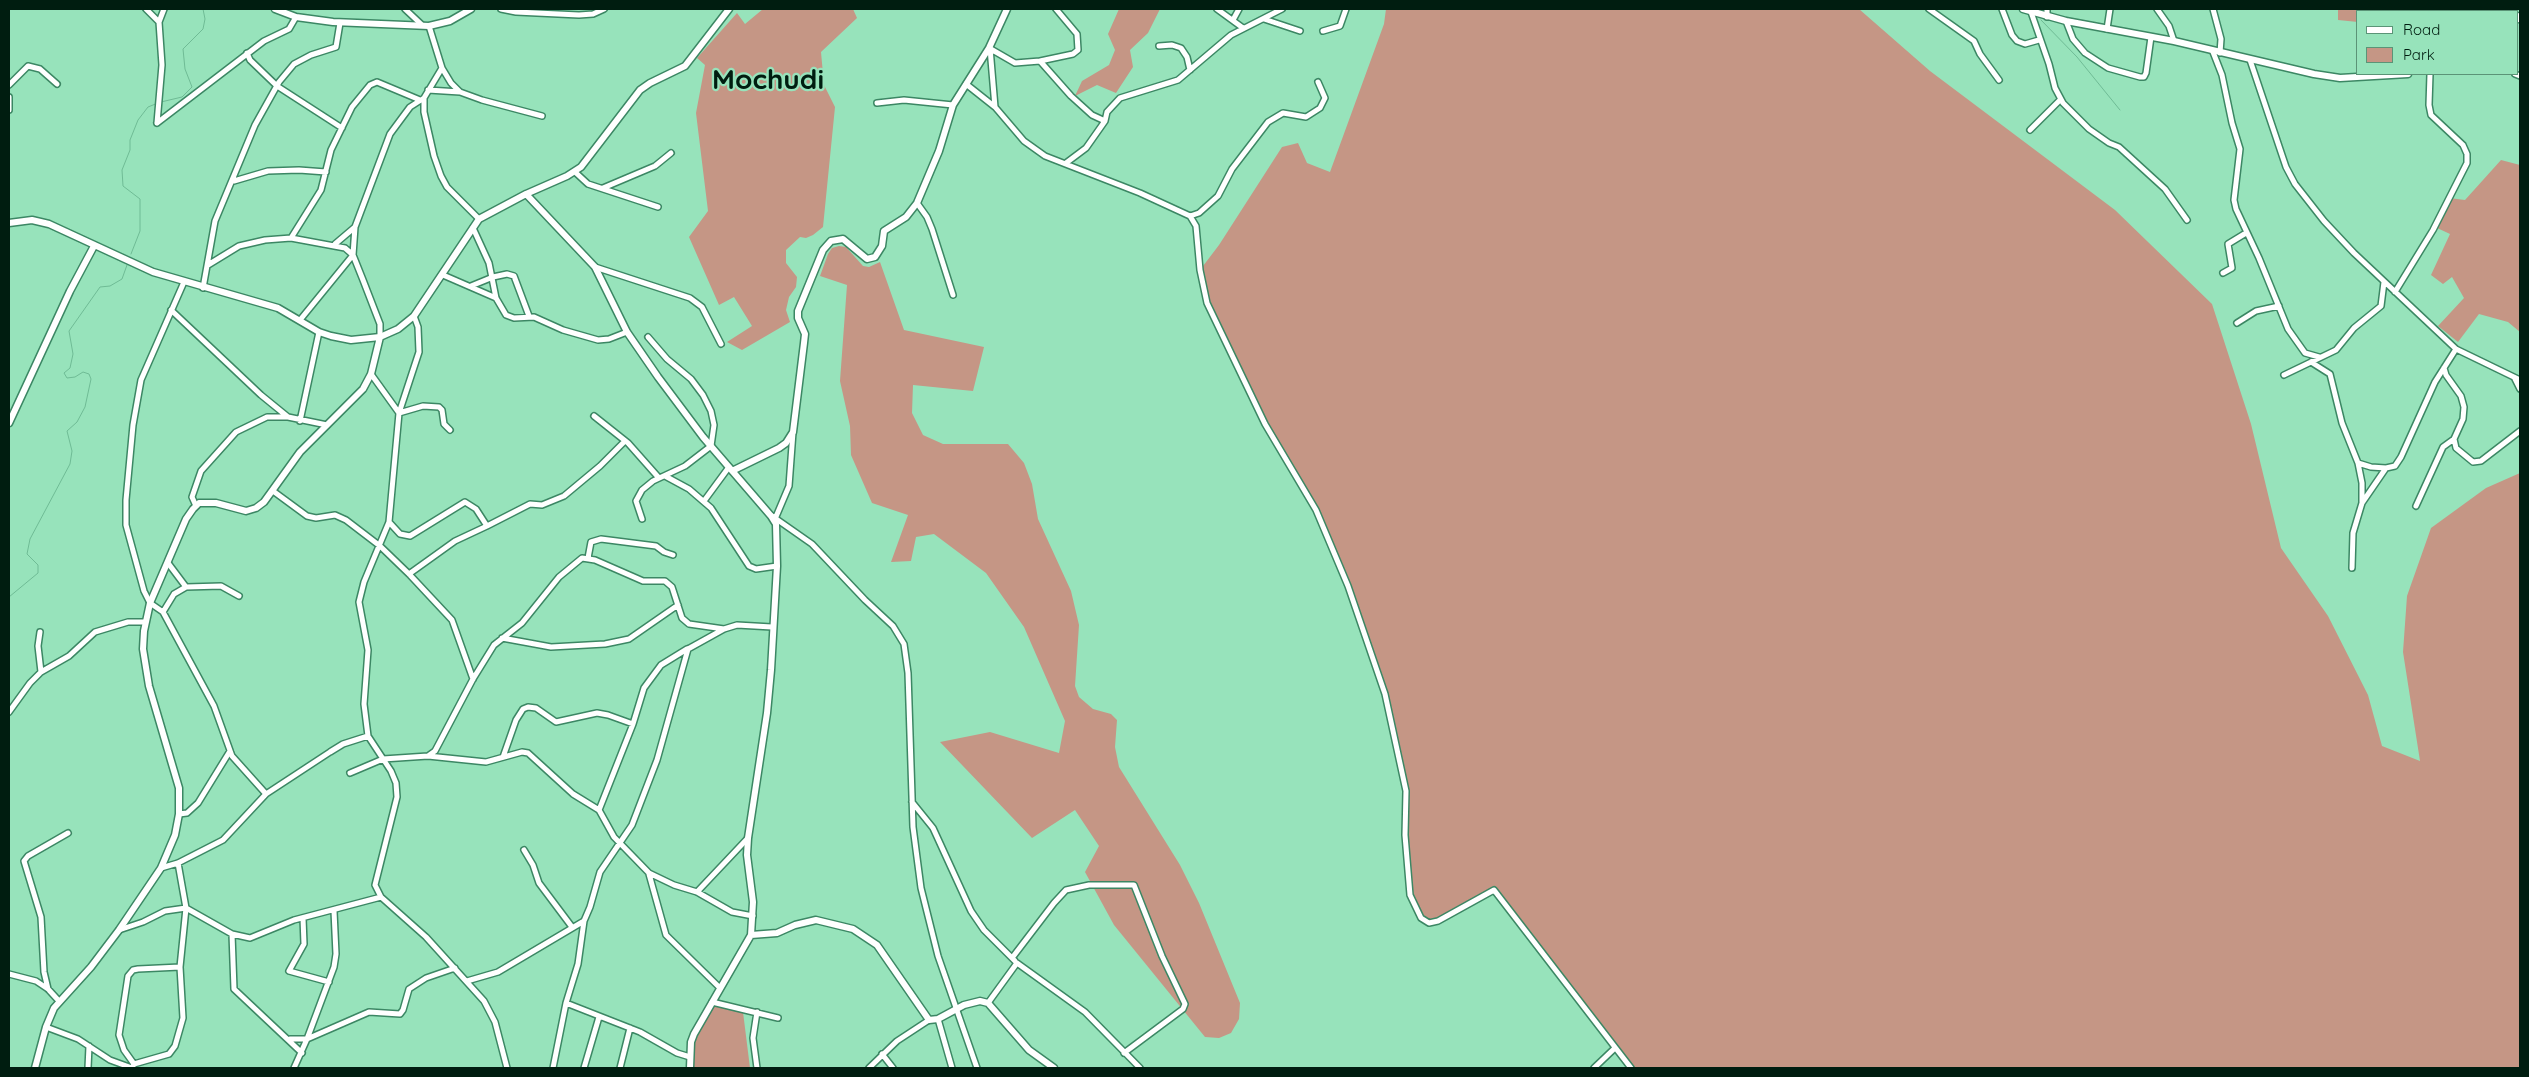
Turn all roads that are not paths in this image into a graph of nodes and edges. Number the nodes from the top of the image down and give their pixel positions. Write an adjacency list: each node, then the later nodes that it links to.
1 (146, 9): 28 (street)
2 (164, 9): 28 (street)
3 (275, 9): 23 (street)
4 (406, 9): 30 (street)
5 (471, 9): 30 (street)
6 (500, 9): 7 (street)
7 (604, 9)
8 (729, 9): 70 (street)
9 (1007, 9): 39 (street)
10 (1056, 9): 43 (street)
11 (1218, 9): 26 (street)
12 (1239, 9): 26 (street)
13 (1282, 9): 25 (street)
14 (1346, 9): 33 (street)
15 (1929, 9): 48 (street)
16 (2002, 9): 36 (street)
17 (2023, 9): 22 (street)
18 (2047, 9): 24 (street)
19 (2110, 9): 32 (street)
20 (2157, 9): 37 (street)
21 (2213, 9): 41 (street)
22 (2031, 12): 24 (street); 36 (street)
23 (293, 13): 29 (street); 40 (street)
24 (2047, 17): 27 (street)
25 (1264, 19): 31 (street); 34 (street)
26 (1233, 20): 31 (street)
27 (2066, 21): 32 (street); 35 (street)
28 (159, 22): 40 (street)
29 (340, 23): 30 (street); 53 (street)
30 (426, 26): 44 (street)
31 (1243, 28): 45 (street)
32 (2107, 29): 35 (street)
33 (1324, 30)
34 (1300, 31)
35 (2151, 37): 37 (street)
36 (2039, 40): 58 (street)
37 (2174, 41): 41 (street)
38 (1159, 46): 45 (street)
39 (990, 48): 43 (street); 51 (street); 61 (street)
40 (247, 53): 53 (street)
41 (2216, 53): 42 (street); 82 (street)
42 (2250, 60): 46 (street); 93 (street)
43 (1040, 61): 64 (street)
44 (442, 68): 54 (street); 55 (street)
45 (1190, 70): 64 (street)
46 (2391, 75)
47 (2430, 75): 96 (street)
48 (1999, 80)
49 (1318, 82): 76 (street)
50 (58, 84): 52 (street)
51 (966, 84): 60 (street); 61 (street)
52 (9, 85)
53 (277, 86): 65 (street); 71 (street)
54 (428, 90): 55 (street); 57 (street)
55 (460, 92): 63 (street)
56 (9, 97): 62 (street)
57 (422, 99): 65 (street); 77 (street); 80 (street)
58 (2061, 99): 66 (street); 78 (street)
59 (877, 104): 60 (street)
60 (953, 105): 74 (street)
61 (995, 106): 68 (street)
62 (9, 110)
63 (542, 116)
64 (1105, 121): 68 (street)
65 (342, 128): 69 (street)
66 (2030, 130)
67 (671, 153): 72 (street)
68 (1066, 163): 76 (street)
69 (326, 172): 71 (street); 83 (street)
70 (575, 172): 72 (street); 73 (street)
71 (234, 181): 87 (street)
72 (602, 188): 75 (street)
73 (526, 194): 77 (street); 88 (street)
74 (917, 203): 97 (street); 126 (street)
75 (658, 207)
76 (1190, 216): 218 (street)
77 (479, 219): 81 (street)
78 (2188, 220)
79 (9, 223): 85 (street)
80 (355, 227): 84 (street); 86 (street)
81 (473, 228): 90 (street); 91 (street)
82 (2246, 233): 89 (street); 99 (street)
83 (291, 238): 84 (street); 87 (street)
84 (335, 244): 86 (street)
85 (94, 246): 92 (street); 122 (street)
86 (353, 255): 103 (street); 107 (street)
87 (208, 265): 95 (street)
88 (595, 267): 106 (street); 109 (street)
89 (2223, 273)
90 (443, 275): 94 (street); 101 (street)
91 (493, 277): 94 (street); 98 (street); 102 (street)
92 (184, 282): 95 (street); 100 (street)
93 (2384, 282): 96 (street); 111 (street)
94 (471, 286): 98 (street)
95 (203, 288): 103 (street)
96 (2395, 292): 110 (street)
97 (953, 295)
98 (496, 298): 102 (street)
99 (2279, 306): 104 (street); 111 (street)
100 (171, 310): 120 (street); 153 (street)
101 (414, 316): 107 (street); 118 (street)
102 (529, 316): 106 (street)
103 (300, 320): 105 (street)
104 (2237, 323)
105 (319, 332): 107 (street); 121 (street)
106 (627, 332): 129 (street)
107 (380, 336): 114 (street)
108 (648, 336): 129 (street)
109 (721, 344)
110 (2456, 350): 113 (street); 116 (street)
111 (2319, 357): 112 (street)
112 (2311, 362): 115 (street); 130 (street)
113 (2444, 368): 127 (street); 131 (street)
114 (371, 374): 118 (street); 123 (street)
115 (2284, 375)
116 (2518, 380): 117 (street)
117 (2520, 389)
118 (399, 413): 124 (street); 142 (street)
119 (594, 416): 128 (street)
120 (288, 417): 121 (street); 138 (street)
121 (300, 421): 123 (street)
122 (9, 422)
123 (327, 425): 135 (street)
124 (450, 430)
125 (2520, 431): 127 (street)
126 (793, 432): 132 (street); 140 (street)
127 (2454, 439): 139 (street)
128 (625, 441): 134 (street); 143 (street)
129 (711, 446): 132 (street); 133 (street)
130 (2358, 463): 131 (street); 137 (street)
131 (2386, 468): 137 (street)
132 (730, 469): 136 (street); 140 (street)
133 (665, 476): 134 (street); 136 (street)
134 (659, 478): 141 (street)
135 (273, 491): 138 (street); 144 (street)
136 (704, 501): 148 (street)
137 (2362, 503): 149 (street)
138 (196, 506): 147 (street)
139 (2416, 506)
140 (773, 517): 148 (street); 173 (street)
141 (642, 519)
142 (389, 522): 143 (street); 144 (street)
143 (487, 526): 150 (street)
144 (380, 546): 150 (street); 166 (street)
145 (673, 555): 146 (street)
146 (588, 558): 154 (street); 160 (street)
147 (168, 563): 151 (street); 153 (street)
148 (777, 566): 157 (street)
149 (2352, 568)
150 (409, 574): 163 (street)
151 (186, 587): 152 (street); 155 (street)
152 (239, 596)
153 (150, 602): 155 (street); 156 (street)
154 (678, 605): 158 (street); 160 (street)
155 (163, 612): 167 (street)
156 (145, 622): 162 (street); 175 (street)
157 (772, 627): 158 (street); 177 (street)
158 (724, 629): 161 (street)
159 (40, 632): 162 (street)
160 (502, 638): 163 (street)
161 (688, 649): 165 (street); 178 (street)
162 (41, 672): 164 (street)
163 (472, 679): 168 (street)
164 (9, 712)
165 (633, 724): 169 (street); 174 (street)
166 (368, 736): 170 (street); 172 (street)
167 (230, 751): 172 (street); 175 (street)
168 (428, 756): 169 (street); 170 (street)
169 (503, 757): 174 (street)
170 (383, 759): 171 (street); 184 (street)
171 (350, 773)
172 (266, 794): 180 (street)
173 (912, 801): 194 (street); 207 (street)
174 (599, 810): 178 (street)
175 (179, 814): 181 (street)
176 (68, 833): 202 (street)
177 (748, 838): 183 (street); 187 (street)
178 (621, 844): 182 (street); 189 (street)
179 (524, 850): 190 (street)
180 (178, 862): 181 (street); 185 (street)
181 (161, 868): 191 (street)
182 (649, 873): 183 (street); 201 (street)
183 (696, 892): 187 (street)
184 (381, 897): 186 (street); 197 (street)
185 (186, 908): 191 (street); 192 (street); 196 (street)
186 (334, 910): 188 (street); 200 (street)
187 (753, 916): 193 (street)
188 (303, 918): 192 (street); 200 (street)
189 (584, 921): 190 (street); 205 (street)
190 (572, 927): 199 (street)
191 (119, 930): 203 (street)
192 (232, 934): 215 (street)
193 (750, 935): 201 (street); 212 (street)
194 (1012, 958): 195 (street); 220 (street)
195 (1018, 963): 206 (street); 220 (street)
196 (180, 967): 223 (street); 223 (street)
197 (455, 968): 199 (street); 216 (street)
198 (9, 974): 202 (street)
199 (467, 981): 227 (street)
200 (329, 982): 216 (street)
201 (720, 988): 204 (street)
202 (48, 989): 203 (street)
203 (59, 1001): 213 (street)
204 (712, 1002): 208 (street); 222 (street)
205 (566, 1003): 209 (street); 228 (street)
206 (988, 1003): 207 (street); 237 (street)
207 (956, 1008): 211 (street); 236 (street)
208 (757, 1012): 210 (street); 232 (street)
209 (599, 1017): 214 (street); 229 (street)
210 (778, 1018)
211 (938, 1019): 212 (street); 235 (street)
212 (929, 1020): 221 (street)
213 (46, 1027): 217 (street); 224 (street)
214 (630, 1028): 222 (street); 230 (street)
215 (290, 1039): 216 (street); 219 (street)
216 (308, 1039): 219 (street)
217 (89, 1046): 223 (street); 225 (street)
218 (1615, 1048): 239 (street); 240 (street)
219 (302, 1053): 226 (street)
220 (1124, 1053): 238 (street)
221 (882, 1054): 233 (street); 234 (street)
222 (690, 1057): 231 (street)
223 (133, 1066)
224 (34, 1068)
225 (88, 1068)
226 (294, 1068)
227 (507, 1068)
228 (553, 1068)
229 (584, 1068)
230 (620, 1068)
231 (690, 1068)
232 (757, 1068)
233 (869, 1068)
234 (893, 1068)
235 (952, 1068)
236 (977, 1068)
237 (1054, 1068)
238 (1140, 1068)
239 (1594, 1068)
240 (1630, 1068)

